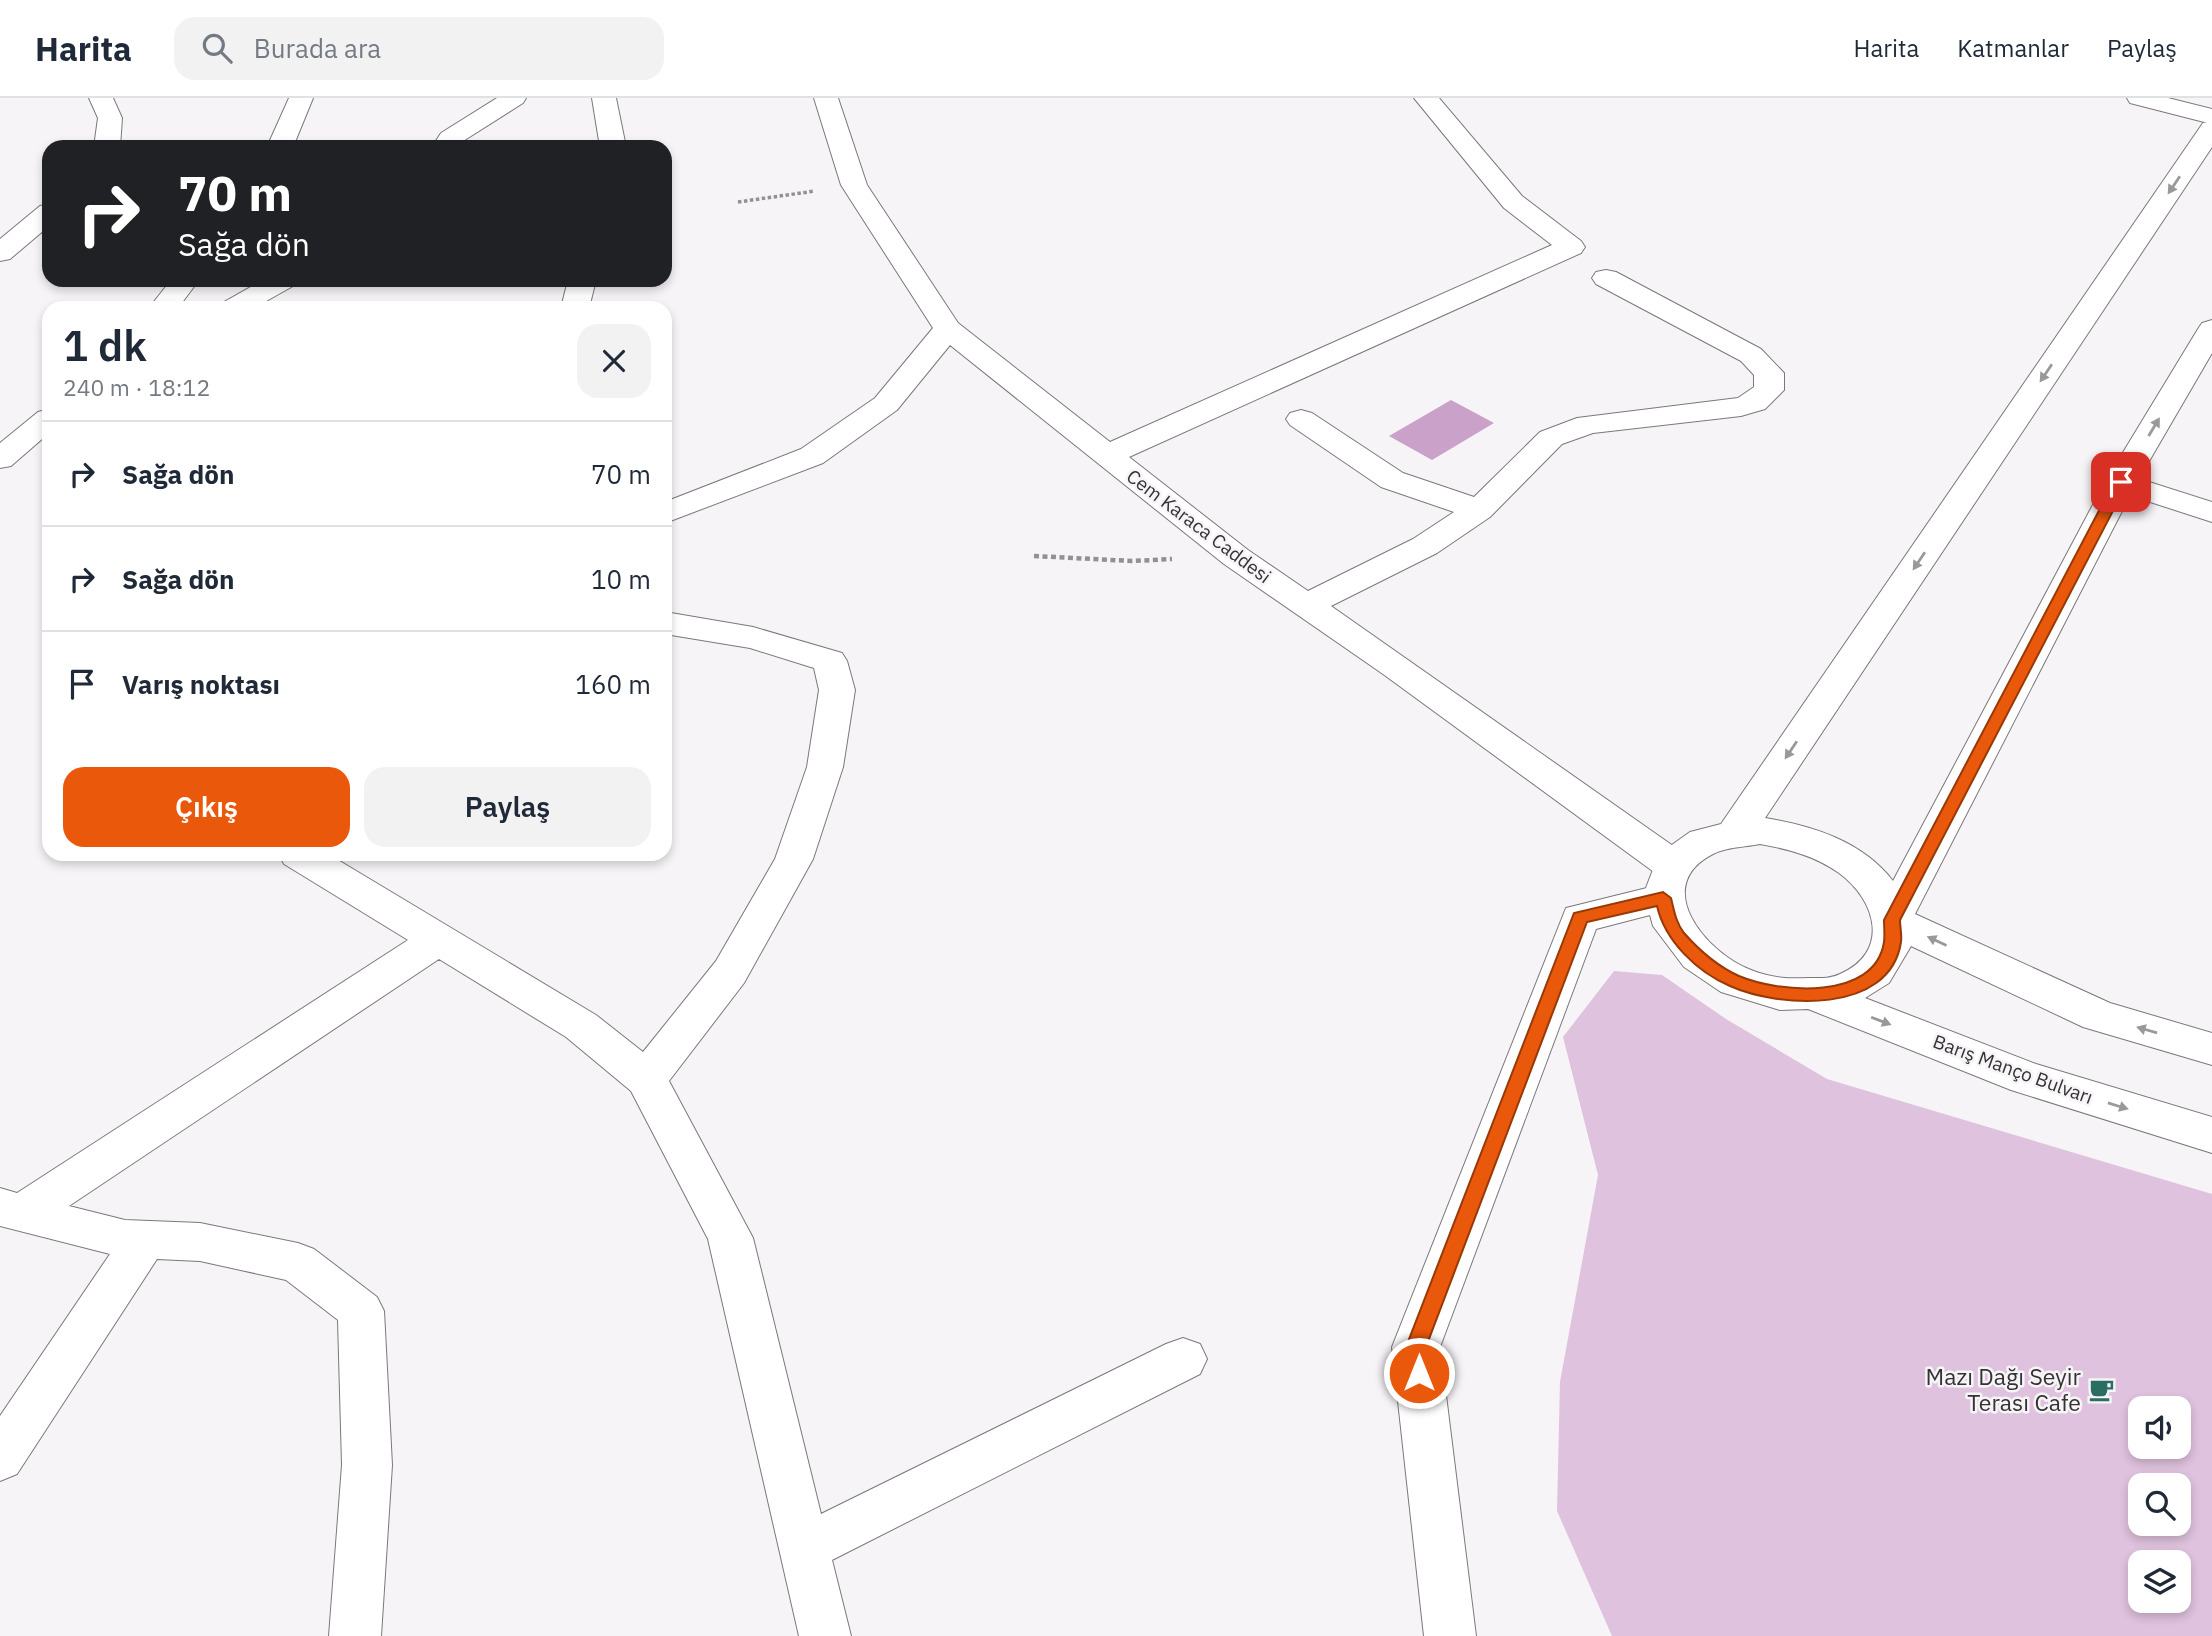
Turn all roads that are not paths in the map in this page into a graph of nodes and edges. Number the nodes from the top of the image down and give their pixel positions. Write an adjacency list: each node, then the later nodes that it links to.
1 (101, 98): 10 (street)
2 (301, 98): 11 (street)
3 (514, 98): 12 (street)
4 (604, 98): 13 (street)
5 (825, 98): 21 (street, Cem Karaca Caddesi)
6 (1426, 98): 25 (street)
7 (2138, 98): 8 (street)
8 (2212, 117)
9 (2212, 128): 33 (street, one-way to 33)
10 (108, 140)
11 (283, 140)
12 (449, 140)
13 (612, 140)
14 (42, 218): 15 (street)
15 (0, 253)
16 (1606, 278): 29 (street)
17 (180, 287): 19 (street)
18 (271, 287): 20 (street)
19 (168, 301)
20 (246, 301)
21 (948, 328): 25 (street, Cem Karaca Caddesi); 28 (street)
22 (2212, 328): 27 (street, one-way to 22)
23 (1301, 419): 29 (street)
24 (42, 424): 26 (street)
25 (1107, 455): 31 (street, Cem Karaca Caddesi)
26 (0, 458)
27 (2121, 482): 30 (street); 36 (street)
28 (672, 510)
29 (1479, 510): 31 (street)
30 (2212, 512)
31 (1306, 605): 35 (street, Cem Karaca Caddesi)
32 (672, 624): 40 (street)
33 (1736, 832): 35 (street); 36 (street)
34 (310, 861): 37 (street)
35 (1668, 881): 38 (street); 49 (street)
36 (1892, 920): 38 (street); 39 (street, one-way to 36)
37 (439, 939): 40 (street); 42 (street)
38 (1818, 996): 41 (street, Barış Manço Bulvarı, one-way to 41)
39 (2212, 1049)
40 (646, 1079): 46 (street)
41 (2212, 1135)
42 (11, 1210): 43 (street)
43 (144, 1241): 45 (street); 47 (street)
44 (1183, 1359): 46 (street)
45 (0, 1458)
46 (806, 1547): 48 (street)
47 (355, 1636)
48 (825, 1636)
49 (1450, 1636)

